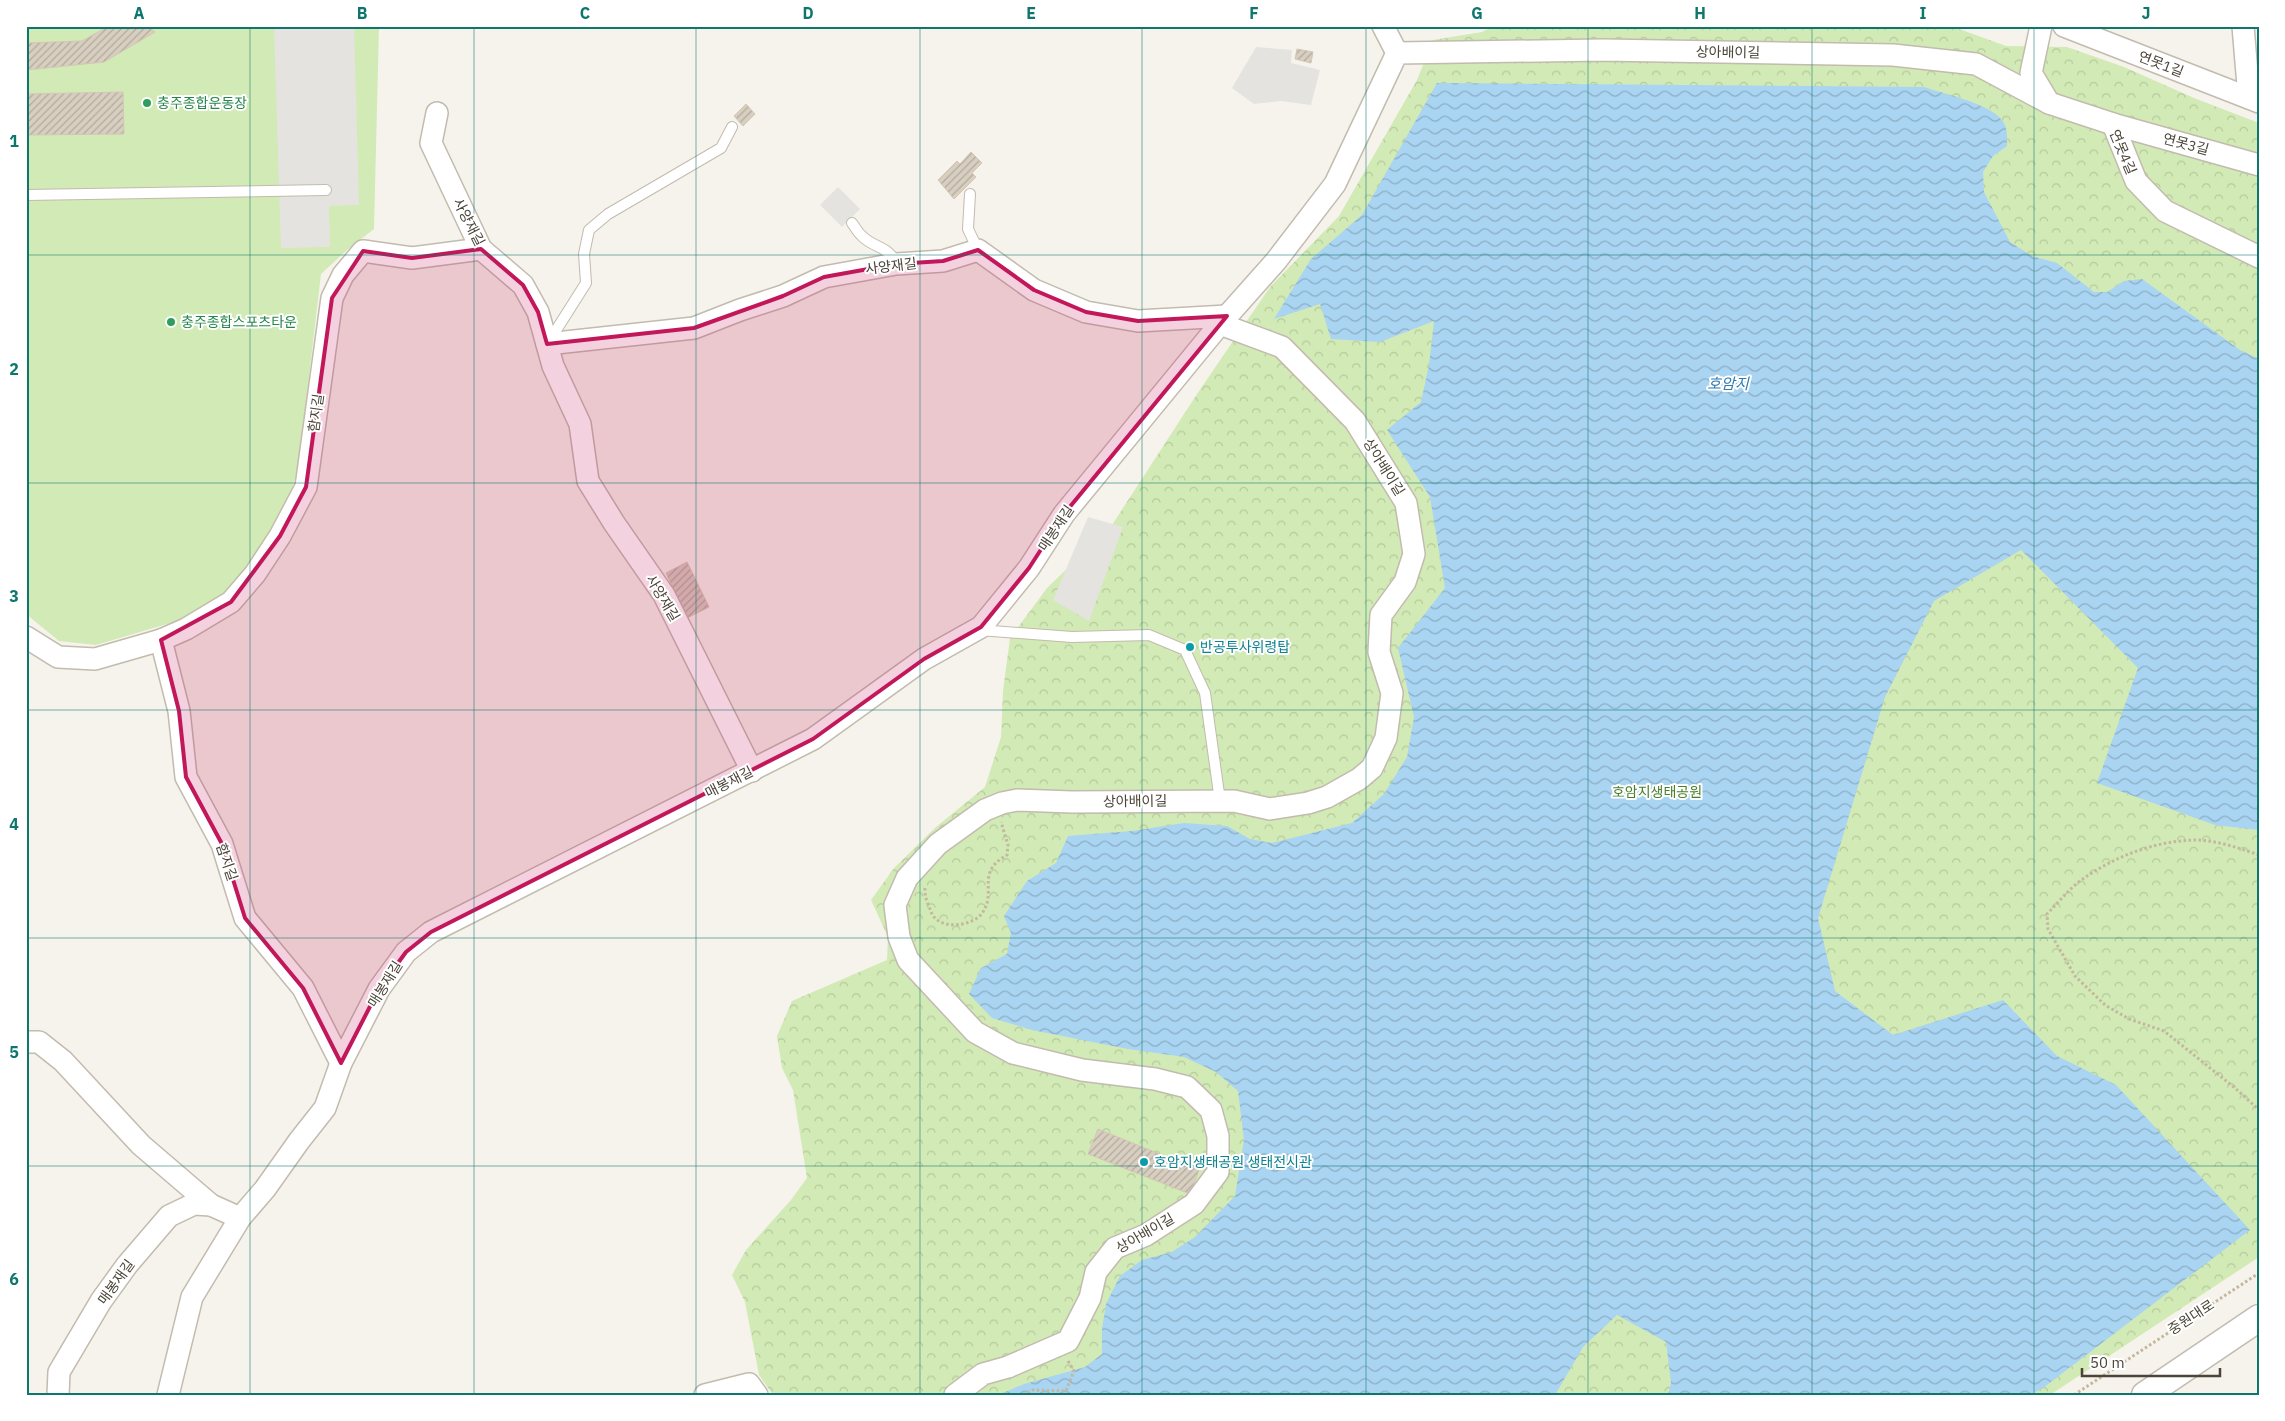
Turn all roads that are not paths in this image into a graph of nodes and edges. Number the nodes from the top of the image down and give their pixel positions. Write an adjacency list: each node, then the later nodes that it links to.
1 (1383, 26): 5 (street)
2 (2042, 26): 7 (street)
3 (2064, 26): 6 (street, 연못1길)
4 (2243, 26): 6 (street)
5 (1397, 53): 7 (street, 상아배이길); 20 (street)
6 (2254, 100)
7 (2049, 103): 9 (street, 연못4길)
8 (437, 113): 16 (street, 사양재길)
9 (2113, 124): 11 (street, 연못3길); 18 (street, 연못4길)
10 (732, 127): 21 (lane)
11 (2259, 165)
12 (326, 190): 14 (lane)
13 (970, 194): 17 (lane)
14 (26, 196)
15 (852, 223): 19 (lane)
16 (481, 249): 21 (street, 사양재길); 24 (street, 함지길)
17 (978, 250): 19 (street, 사양재길); 20 (street)
18 (2259, 257)
19 (896, 264): 21 (street, 사양재길)
20 (1224, 320): 22 (street, 매봉재길); 26 (street, 상아배이길)
21 (547, 344): 25 (street, 사양재길)
22 (975, 630): 25 (street, 매봉재길); 26 (lane)
23 (26, 637): 24 (street, 함지길)
24 (161, 640): 28 (street, 함지길)
25 (752, 771): 28 (street, 매봉재길)
26 (1220, 801): 36 (street, 상아배이길)
27 (26, 1042): 29 (street, 매봉재길)
28 (341, 1063): 30 (street, 매봉재길)
29 (211, 1205): 30 (street, 매봉재길); 32 (street, 매봉재길)
30 (240, 1218): 33 (street, 매봉재길)
31 (2259, 1318): 37 (street)
32 (58, 1395)
33 (168, 1395)
34 (705, 1395): 35 (street)
35 (757, 1395)
36 (955, 1395)
37 (2145, 1395)

